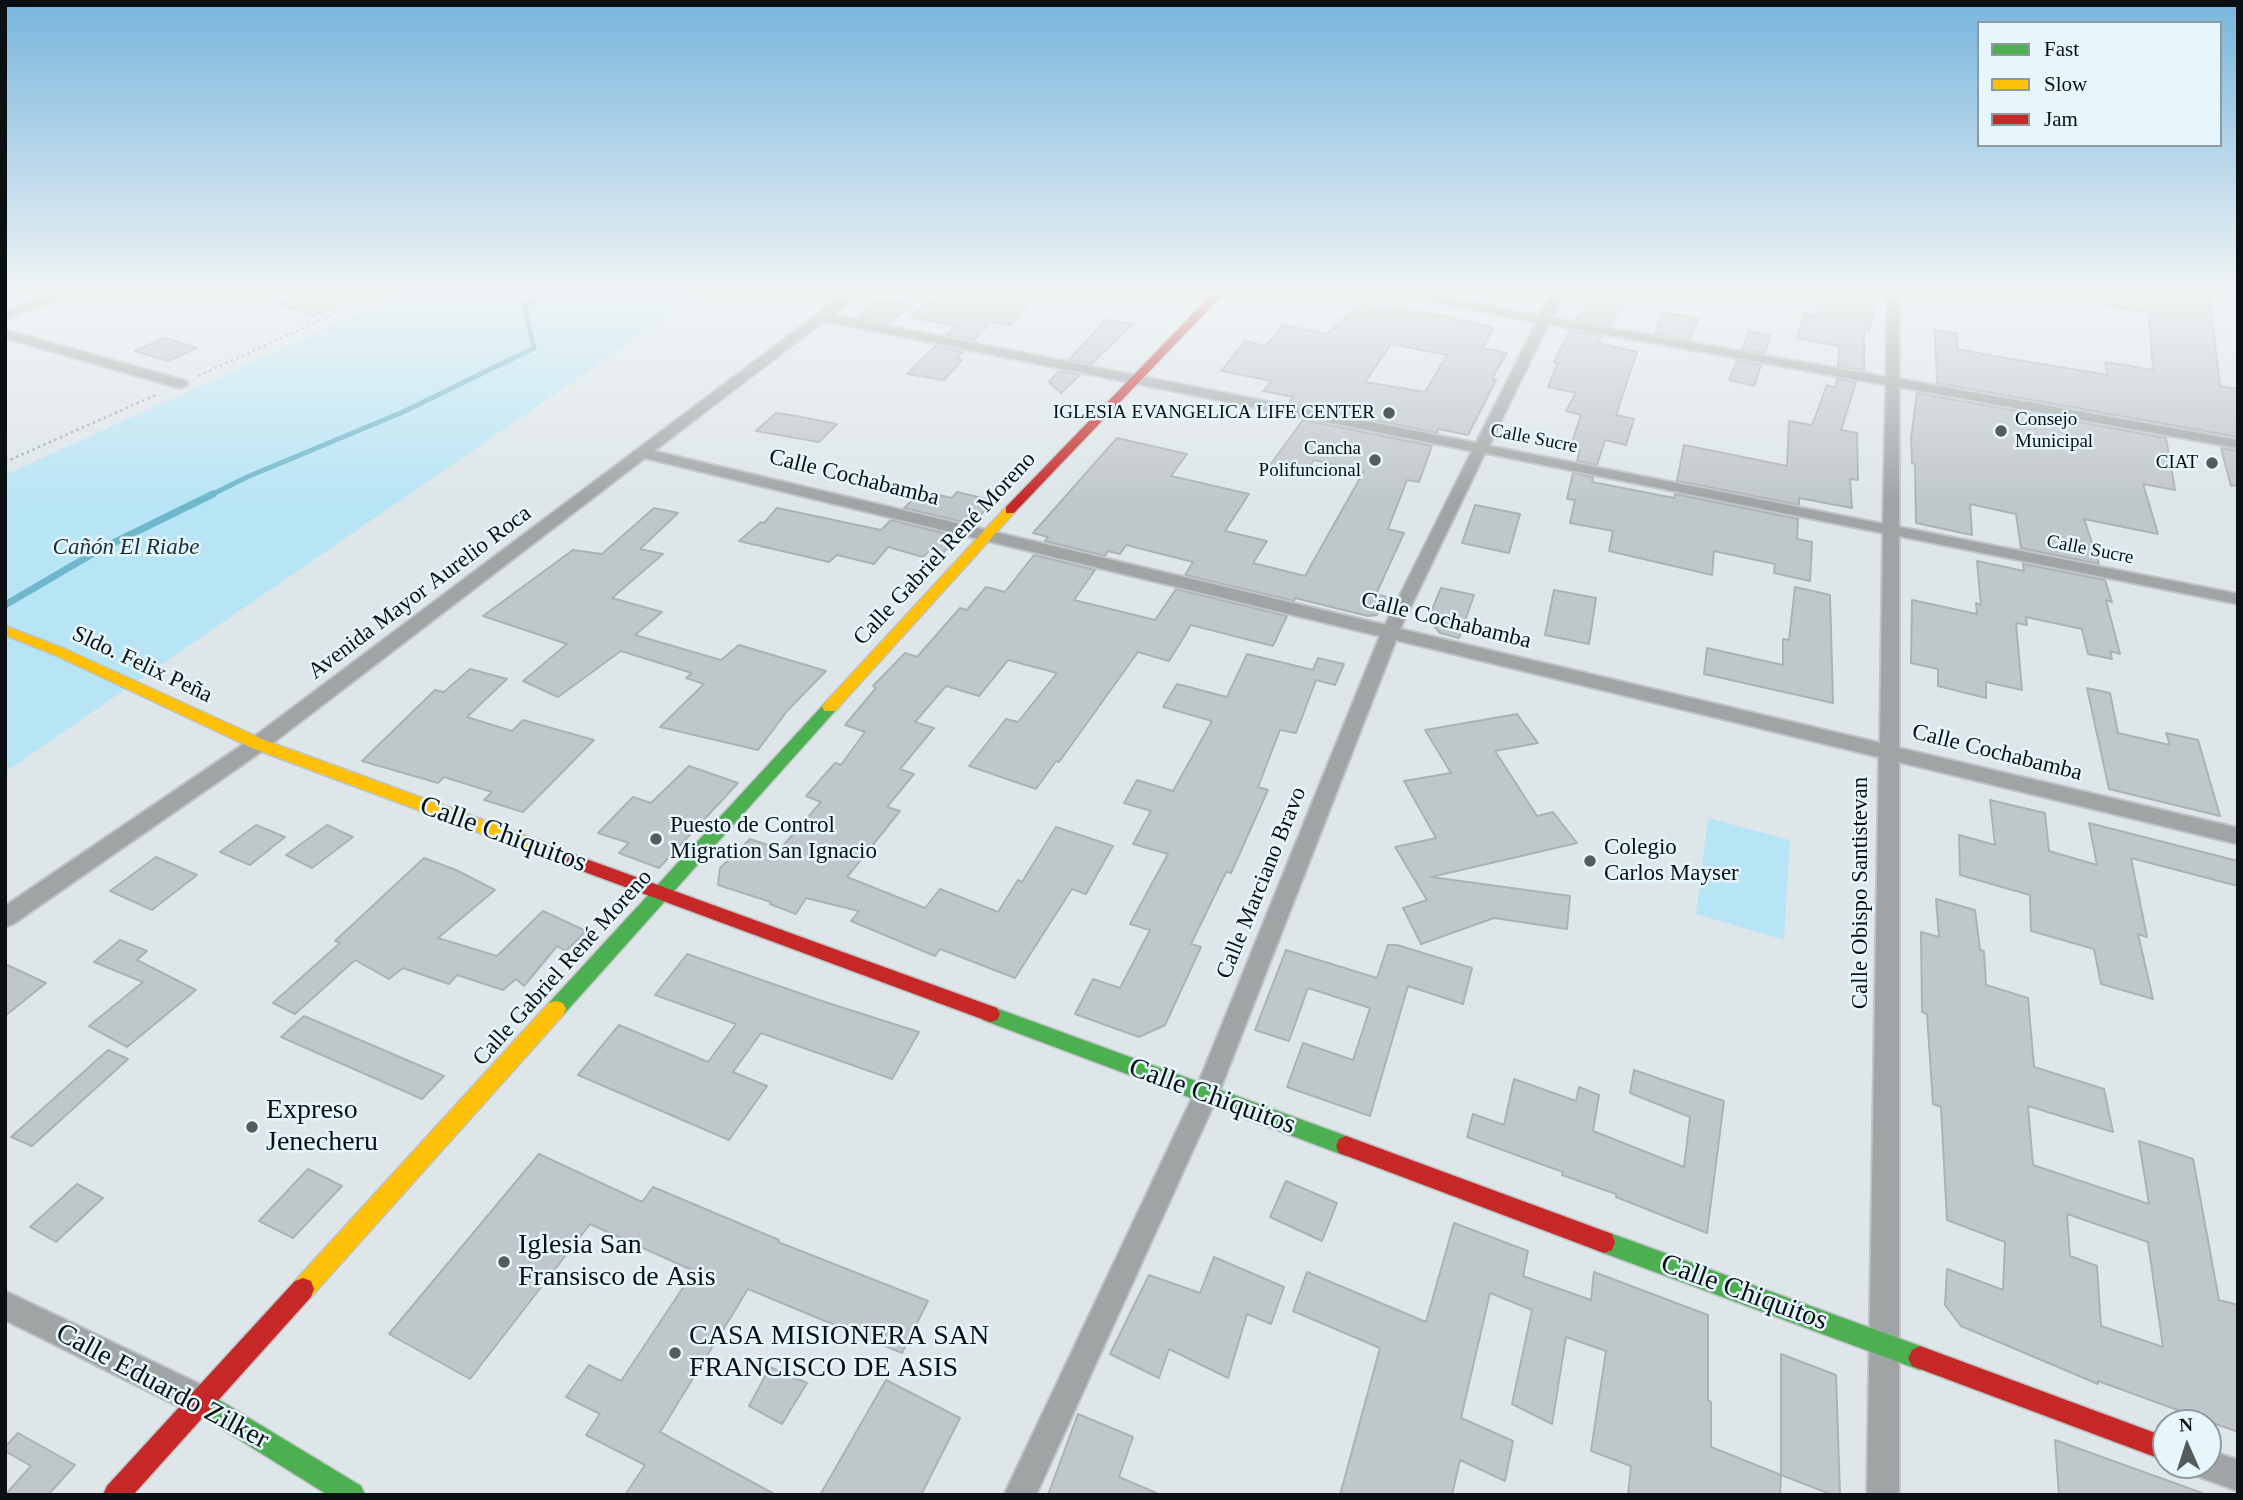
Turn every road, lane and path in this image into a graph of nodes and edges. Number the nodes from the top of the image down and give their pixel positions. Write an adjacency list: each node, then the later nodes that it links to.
1 (104, 362): 10 (street)
2 (763, 362): 13 (street, Avenida Mayor Aurelio Roca)
3 (1050, 362): 8 (street, Calle Sucre)
4 (1152, 362): 8 (street, Calle Gabriel René Moreno)
5 (1523, 362): 12 (street, Calle Marciano Bravo)
6 (1776, 362): 9 (street)
7 (1892, 362): 9 (street, Calle Obispo Santistevan)
8 (1136, 379): 12 (street, Calle Sucre); 15 (street, Calle Gabriel René Moreno)
9 (1892, 383): 11 (street); 14 (street, Calle Obispo Santistevan)
10 (181, 384)
11 (2238, 444)
12 (1481, 448): 14 (street, Calle Sucre); 18 (street, Calle Marciano Bravo)
13 (643, 453): 15 (street, Calle Cochabamba); 19 (street, Avenida Mayor Aurelio Roca)
14 (1891, 530): 16 (street, Calle Sucre); 20 (street, Calle Obispo Santistevan)
15 (986, 535): 18 (street, Calle Cochabamba); 22 (street, Calle Gabriel René Moreno)
16 (2238, 599)
17 (5, 630): 19 (street, Sldo. Felix Peña)
18 (1390, 632): 20 (street, Calle Cochabamba); 24 (street, Calle Marciano Bravo)
19 (258, 744): 22 (street, Calle Chiquitos); 23 (street, Avenida Mayor Aurelio Roca)
20 (1889, 752): 21 (street, Calle Cochabamba); 26 (street, Calle Obispo Santistevan)
21 (2238, 836)
22 (662, 894): 24 (street, Calle Chiquitos); 27 (street, Calle Gabriel René Moreno)
23 (5, 918)
24 (1206, 1095): 26 (street, Calle Chiquitos); 31 (street, Calle Marciano Bravo)
25 (5, 1305): 27 (street, Calle Eduardo Zilker)
26 (1884, 1345): 28 (street, Calle Chiquitos); 32 (street, Calle Obispo Santistevan)
27 (201, 1401): 29 (street, Calle Gabriel René Moreno); 30 (street, Calle Eduardo Zilker)
28 (2152, 1444)
29 (116, 1495)
30 (352, 1495)
31 (1020, 1495)
32 (1883, 1495)

